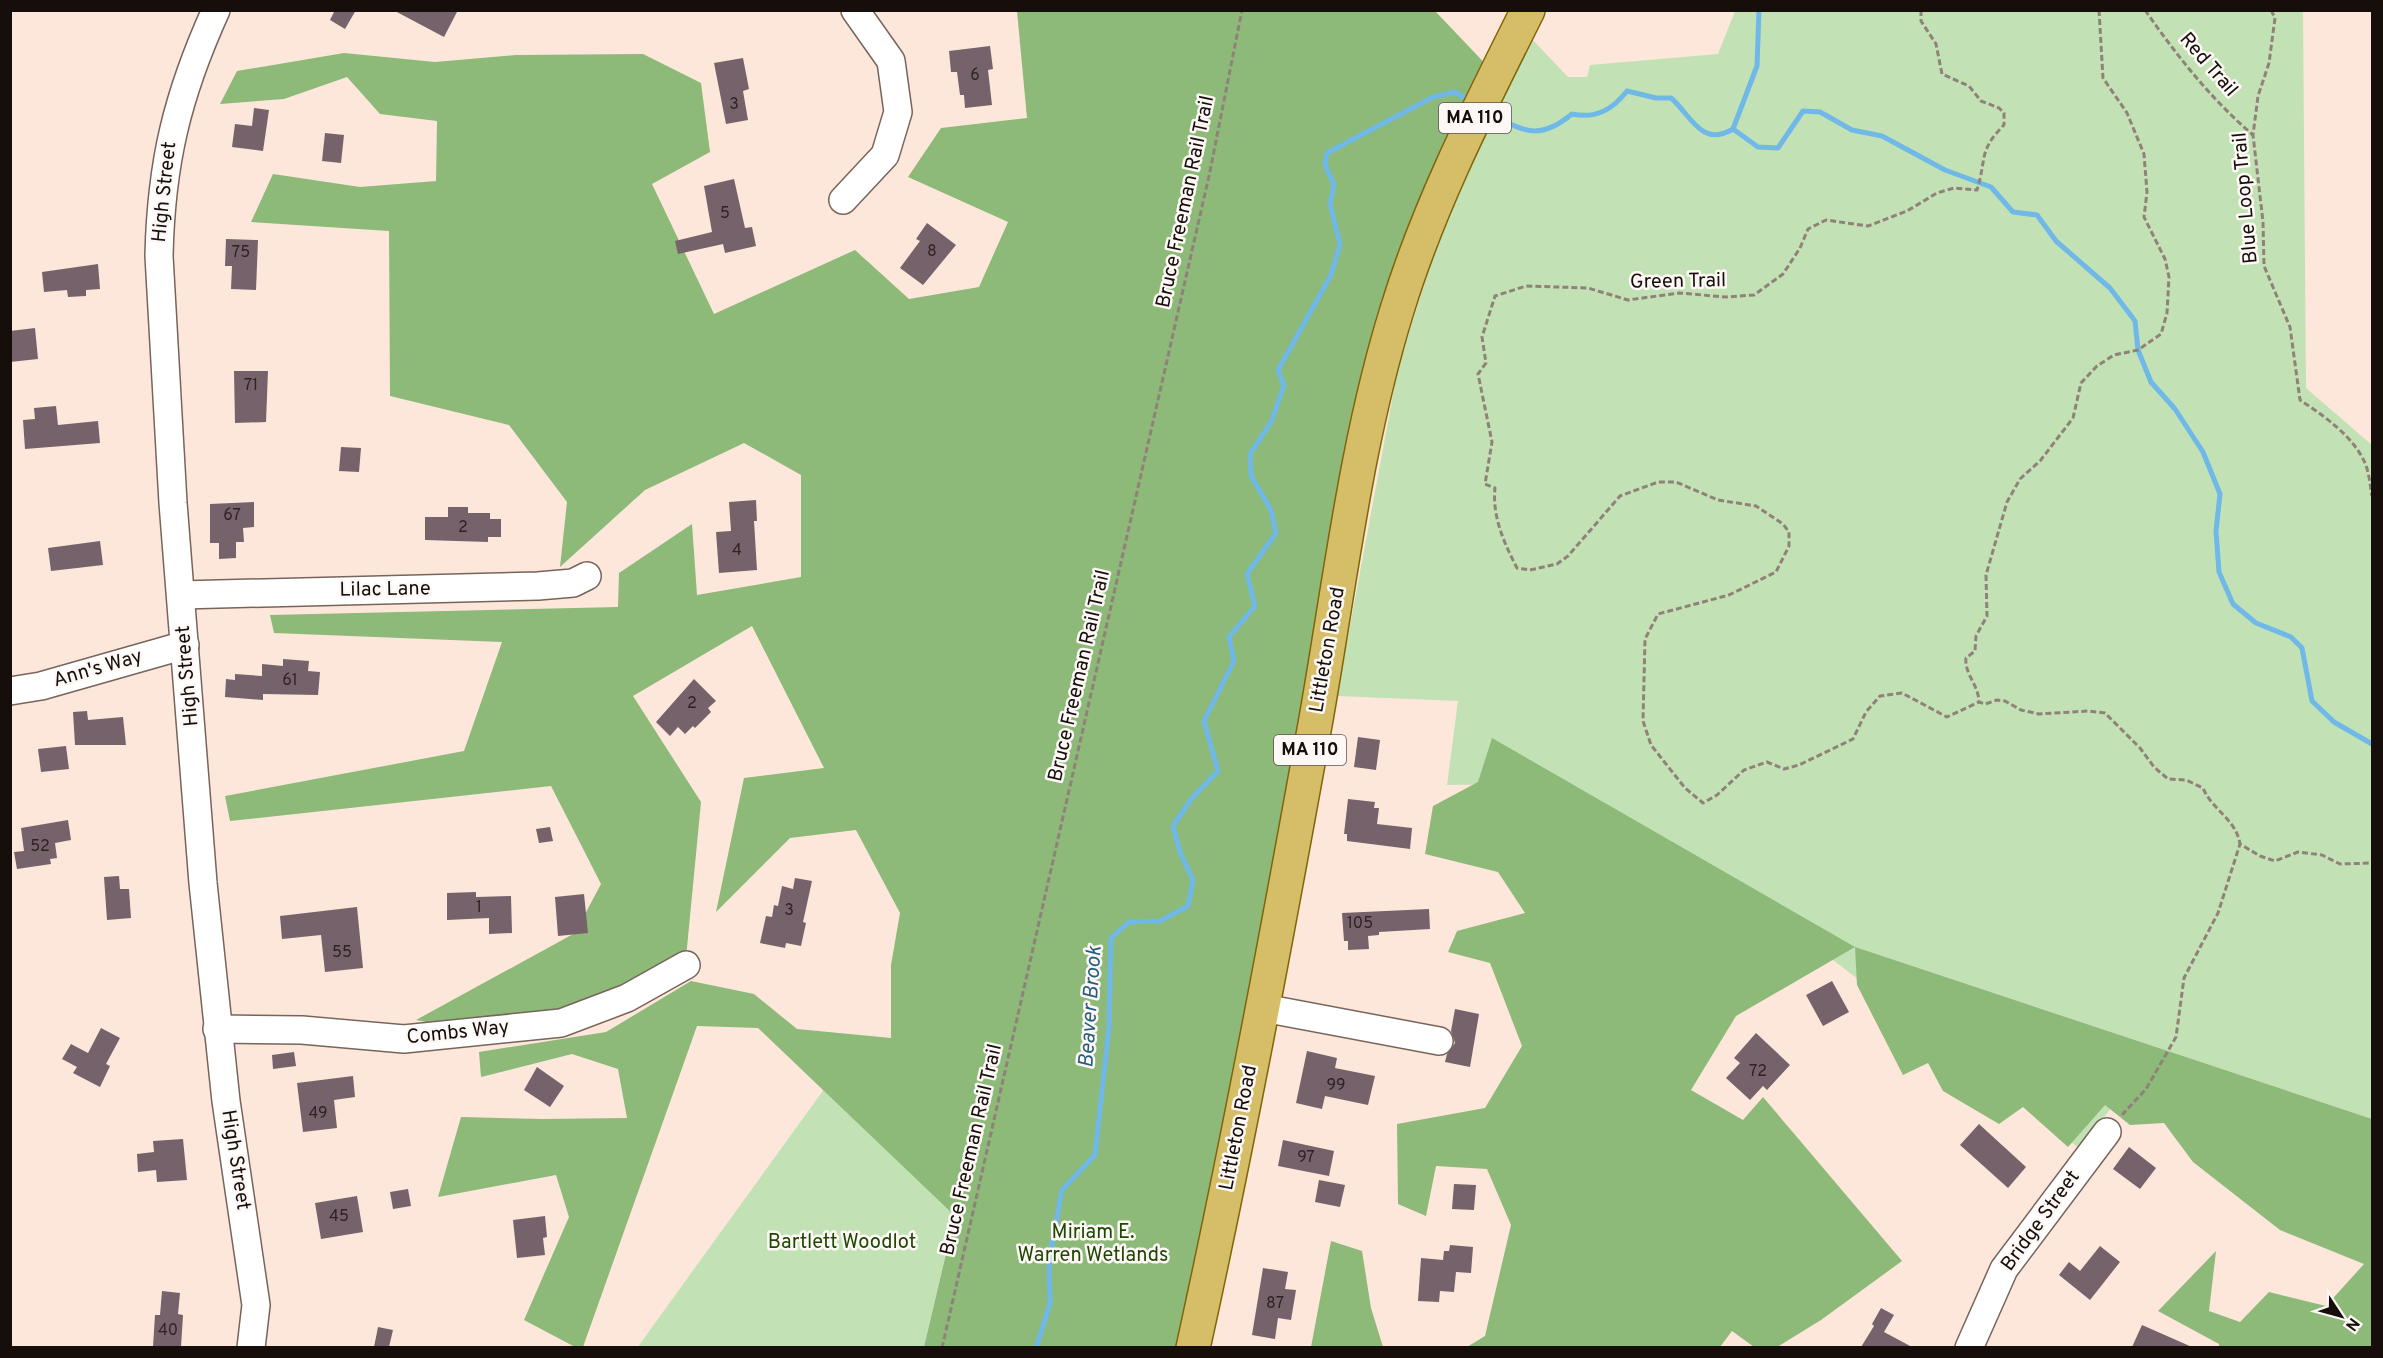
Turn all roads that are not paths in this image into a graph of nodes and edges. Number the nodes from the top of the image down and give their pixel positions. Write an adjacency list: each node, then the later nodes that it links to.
1 (216, 10): 6 (street, High Street)
2 (855, 10): 4 (street)
3 (1528, 10): 10 (main road, Littleton Road / MA 110)
4 (843, 200)
5 (587, 576): 6 (street, Lilac Lane)
6 (181, 595): 7 (street, High Street)
7 (185, 645): 8 (street, Ann's Way); 11 (street, High Street)
8 (10, 691)
9 (686, 965): 11 (street, Combs Way)
10 (1263, 1008): 12 (street); 15 (main road, Littleton Road / MA 110)
11 (217, 1029): 14 (street, High Street)
12 (1439, 1041)
13 (2107, 1132): 16 (street, Bridge Street)
14 (251, 1347)
15 (1193, 1347)
16 (1969, 1347)

